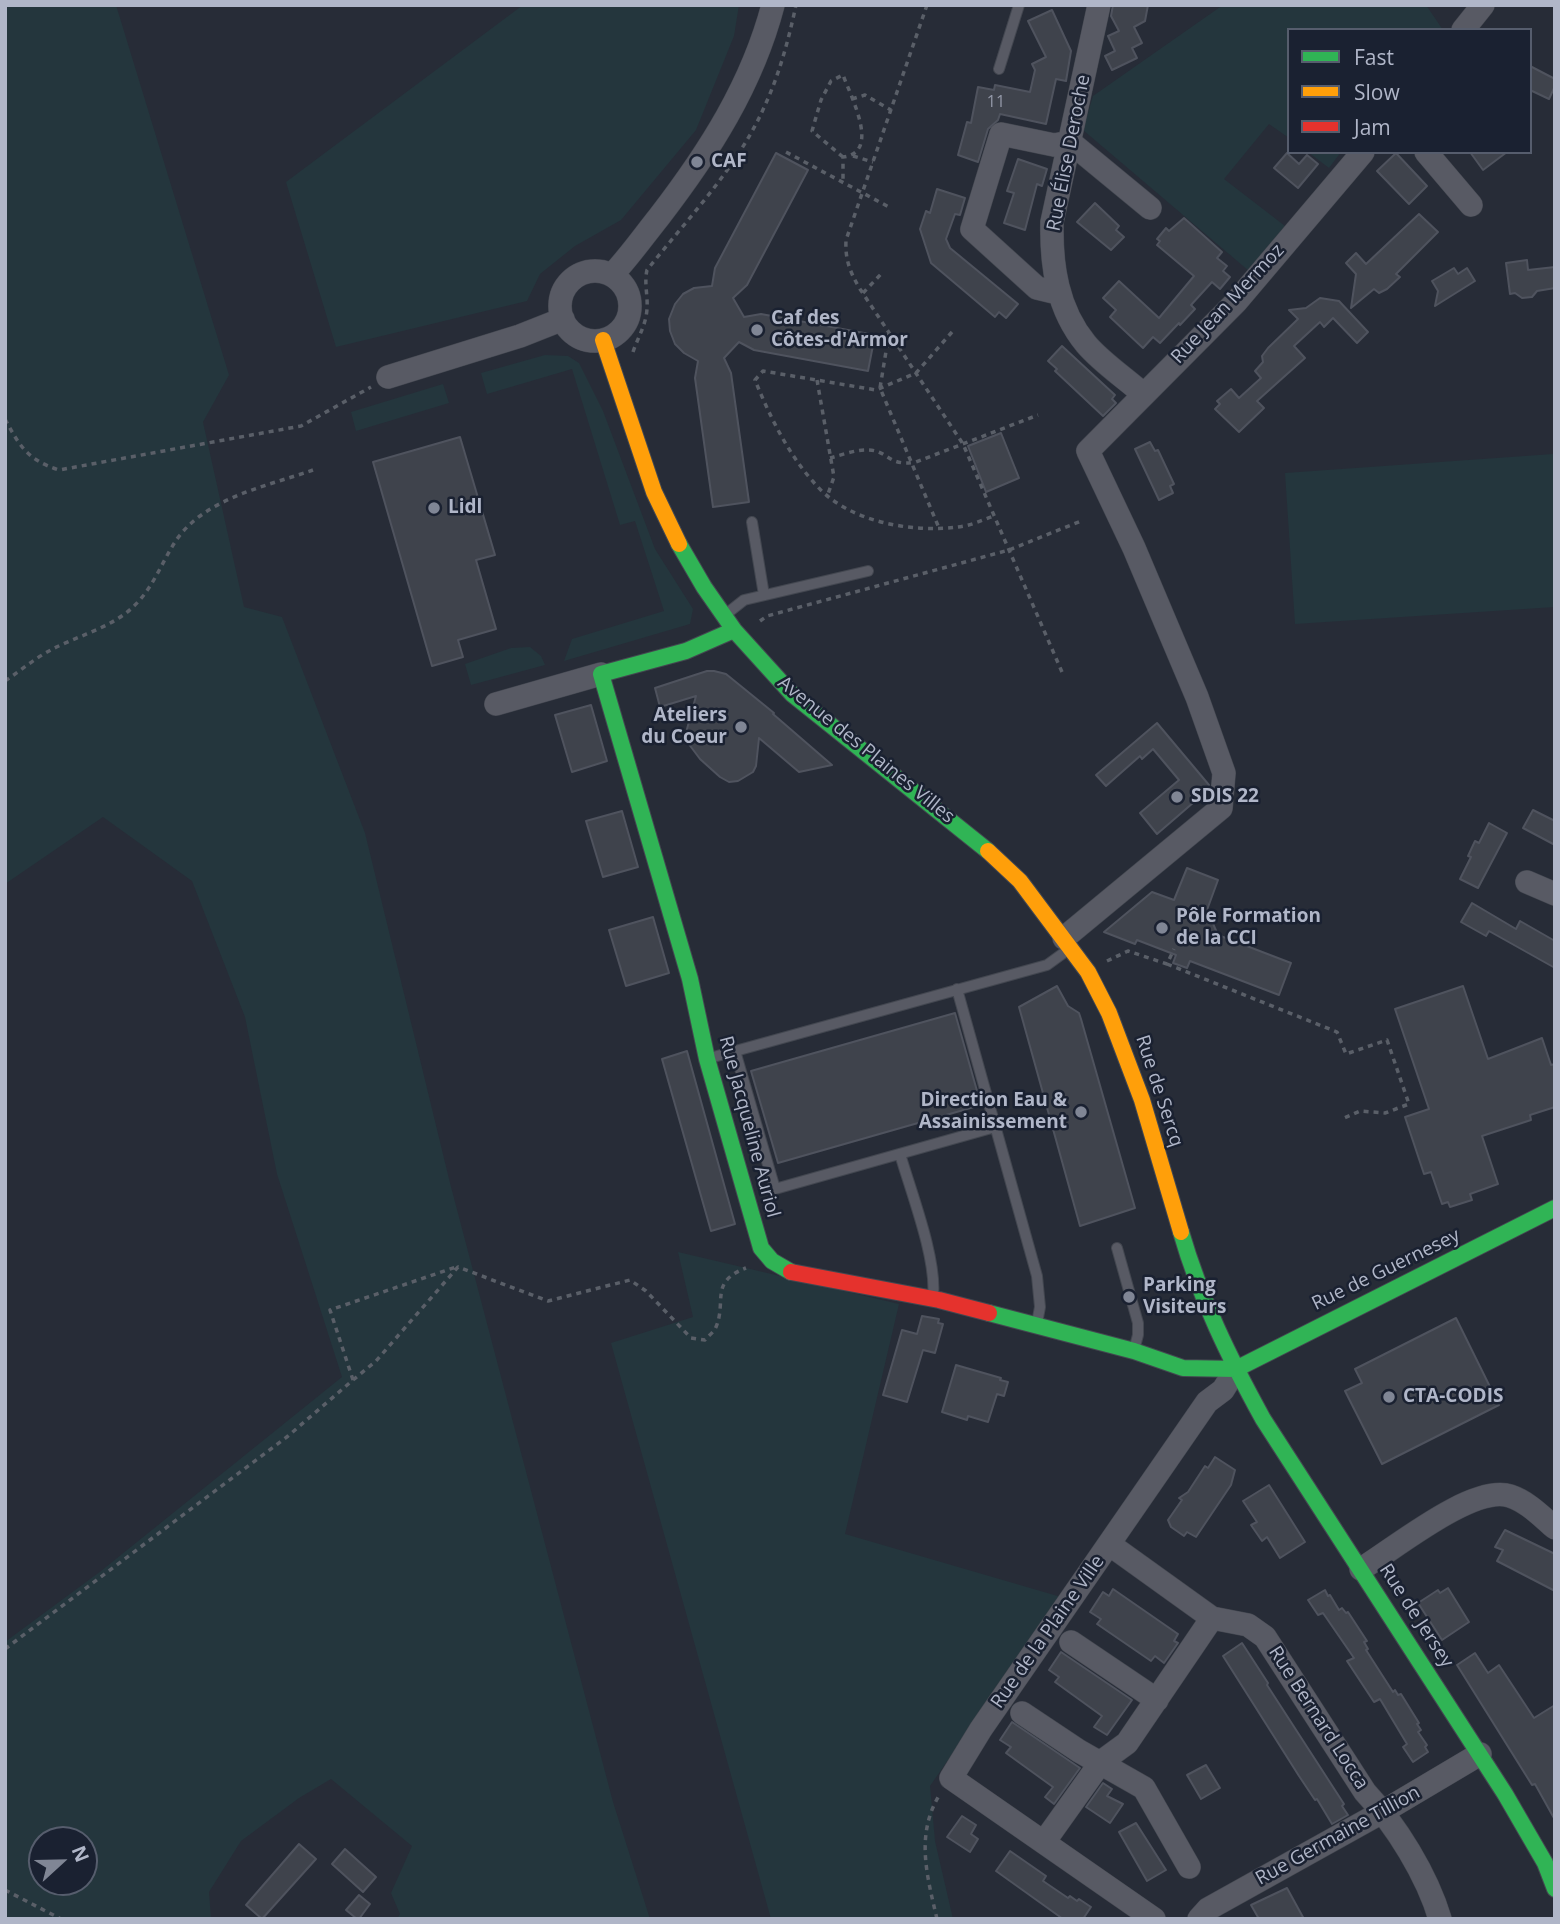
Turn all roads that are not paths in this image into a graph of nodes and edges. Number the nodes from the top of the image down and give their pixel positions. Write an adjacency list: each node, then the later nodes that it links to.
1 (773, 5): 12 (street)
2 (1019, 5): 6 (lane)
3 (1099, 5): 7 (street, Rue Élise Deroche)
4 (1483, 5): 5 (street)
5 (1465, 28)
6 (999, 69)
7 (1070, 142): 11 (street); 13 (street, Rue Élise Deroche); 13 (street)
8 (1361, 154): 17 (street, Rue Jean Mermoz)
9 (1428, 154): 10 (street)
10 (1471, 205)
11 (1150, 208)
12 (612, 275): 14 (street); 15 (street)
13 (1058, 293): 17 (street, Rue Élise Deroche)
14 (563, 319): 15 (street); 16 (street)
15 (603, 340): 21 (street, Avenue des Plaines Villes)
16 (388, 377)
17 (1143, 394): 28 (street, Rue Jean Mermoz)
18 (752, 522): 20 (lane)
19 (868, 571): 20 (lane)
20 (764, 595): 21 (lane)
21 (723, 616): 22 (street, Avenue des Plaines Villes)
22 (734, 630): 23 (street); 25 (street, Avenue des Plaines Villes)
23 (601, 674): 24 (street); 31 (street, Rue Jacqueline Auriol)
24 (496, 705)
25 (992, 854): 28 (street, Rue de Sercq)
26 (1527, 882): 27 (street)
27 (1555, 894)
28 (1068, 943): 29 (lane); 39 (street, Rue de Sercq)
29 (957, 989): 30 (lane); 32 (lane)
30 (735, 1051): 31 (lane); 33 (lane)
31 (707, 1059): 36 (street, Rue Jacqueline Auriol)
32 (995, 1127): 33 (lane); 37 (lane)
33 (900, 1154): 36 (lane)
34 (1555, 1208): 39 (street, Rue de Guernesey)
35 (1116, 1248): 38 (lane)
36 (933, 1299): 37 (street)
37 (1036, 1326): 38 (street)
38 (1134, 1351): 39 (street)
39 (1236, 1369): 41 (street, Rue de la Plaine Ville); 42 (street, Rue de Jersey)
40 (1555, 1528): 42 (street)
41 (1109, 1544): 43 (street, Rue Bernard Locca); 50 (street, Rue de la Plaine Ville)
42 (1361, 1569): 47 (street, Rue de Jersey)
43 (1212, 1618): 45 (street); 49 (street, Rue Bernard Locca)
44 (1071, 1642): 45 (street)
45 (1157, 1700): 48 (street)
46 (1022, 1713): 48 (street)
47 (1480, 1754): 49 (street, Rue Germaine Tillion); 52 (street, Rue de Jersey)
48 (1101, 1762): 50 (street); 51 (street)
49 (1384, 1811): 53 (street, Rue Germaine Tillion); 55 (street, Rue Bernard Locca)
50 (1044, 1842): 54 (street)
51 (1189, 1867)
52 (1555, 1889)
53 (1207, 1915)
54 (1154, 1919)
55 (1440, 1919)

